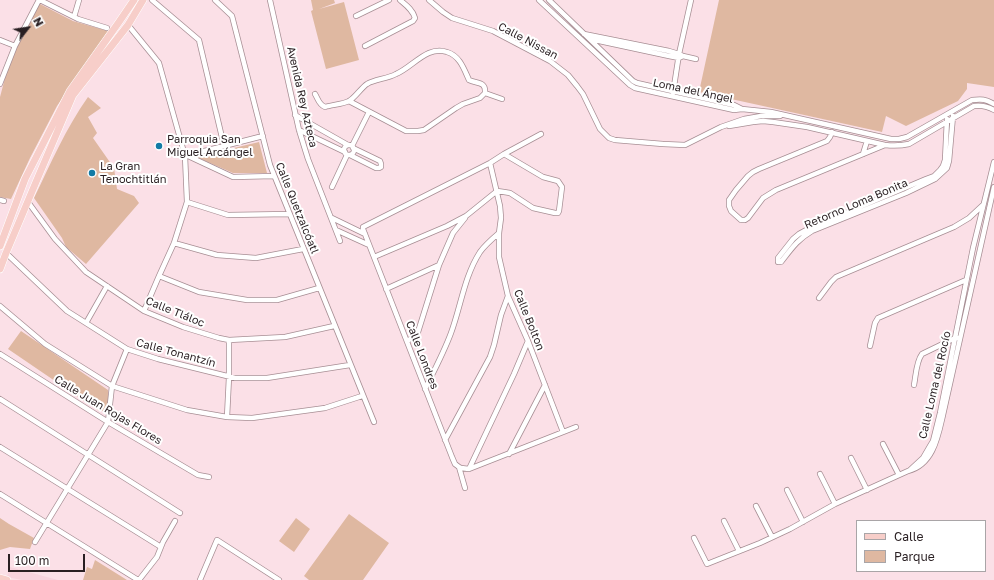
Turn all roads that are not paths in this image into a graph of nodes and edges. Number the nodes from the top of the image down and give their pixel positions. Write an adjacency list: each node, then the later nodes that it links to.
1 (39, 0): 15 (street); 24 (street)
2 (79, 0): 15 (street)
3 (134, 0): 82 (main road)
4 (143, 0): 16 (main road)
5 (152, 0): 55 (street)
6 (215, 0): 52 (street, Calle Quetzalcóatl)
7 (270, 0): 42 (street, Avenida Rey Azteca)
8 (389, 0): 14 (street)
9 (400, 0): 25 (street)
10 (429, 0): 48 (street, Calle Nissan)
11 (539, 0): 19 (street, Loma del Ángel)
12 (549, 0): 18 (street, Loma del Ángel)
13 (691, 0): 28 (street)
14 (356, 16)
15 (74, 17): 17 (street)
16 (128, 25): 61 (street); 69 (main road)
17 (107, 28)
18 (584, 34): 19 (street); 20 (street, Loma del Ángel); 28 (street)
19 (576, 35): 21 (street, Loma del Ángel)
20 (588, 38): 21 (street); 23 (street); 26 (street, Loma del Ángel)
21 (581, 39): 27 (street, Loma del Ángel)
22 (0, 40): 24 (street)
23 (608, 43): 26 (street); 28 (street)
24 (16, 46): 30 (street)
25 (365, 46)
26 (602, 52): 27 (street); 31 (street, Loma del Ángel)
27 (598, 56): 34 (street, Loma del Ángel)
28 (680, 56): 29 (street); 31 (street)
29 (696, 59)
30 (0, 84)
31 (673, 91): 34 (street); 38 (street, Loma del Ángel)
32 (485, 93): 35 (street); 36 (street); 40 (street)
33 (315, 94): 36 (street)
34 (672, 97): 38 (street, Loma del Ángel)
35 (502, 99)
36 (349, 101): 40 (street)
37 (994, 104): 41 (street)
38 (742, 109): 44 (street)
39 (994, 110): 45 (street)
40 (369, 112): 56 (street)
41 (952, 112): 43 (street); 45 (street, Retorno Loma Bonita)
42 (295, 115): 49 (street, Avenida Rey Azteca); 56 (street)
43 (945, 115): 44 (street); 46 (street, Retorno Loma Bonita)
44 (790, 117): 47 (street); 48 (street)
45 (953, 118): 46 (street); 46 (street, Retorno Loma Bonita)
46 (947, 121): 54 (street)
47 (789, 124): 48 (street); 50 (street)
48 (721, 127)
49 (299, 130): 58 (street); 74 (street, Avenida Rey Azteca)
50 (832, 132): 53 (street); 60 (street)
51 (541, 134): 57 (street)
52 (262, 136): 55 (street); 65 (street, Calle Quetzalcóatl)
53 (867, 140): 54 (street); 60 (street)
54 (886, 145): 60 (street)
55 (224, 146): 61 (street)
56 (351, 146): 58 (street); 58 (street); 58 (street)
57 (514, 149): 59 (street); 62 (street)
58 (347, 154): 66 (street)
59 (504, 154): 62 (street); 64 (street)
60 (863, 154)
61 (185, 155): 65 (street); 70 (street)
62 (517, 161): 68 (street)
63 (994, 162): 71 (street, Calle Loma del Rocío)
64 (490, 163): 68 (street, Calle Bolton); 78 (street, Calle Londres)
65 (274, 176): 72 (street, Calle Quetzalcóatl)
66 (332, 187)
67 (994, 187): 100 (street, Calle Loma del Rocío)
68 (497, 191): 73 (street); 77 (street, Calle Bolton)
69 (28, 202): 85 (main road); 91 (street, Calle Tláloc)
70 (187, 202): 72 (street); 81 (street)
71 (984, 205): 90 (street, Calle Loma del Rocío); 95 (street)
72 (289, 214): 84 (street, Calle Quetzalcóatl)
73 (466, 216): 75 (street); 79 (street)
74 (332, 218): 76 (street, Avenida Rey Azteca); 78 (street)
75 (447, 226): 79 (street); 86 (street)
76 (336, 230): 80 (street, Avenida Rey Azteca); 83 (street)
77 (499, 233): 94 (street, Calle Bolton); 112 (street)
78 (365, 234): 83 (street, Calle Londres)
79 (453, 234): 87 (street)
80 (340, 241)
81 (174, 244): 84 (street); 89 (street)
82 (0, 246)
83 (369, 246): 86 (street, Calle Londres)
84 (303, 249): 92 (street, Calle Quetzalcóatl)
85 (6, 253): 88 (main road); 98 (street, Calle Tonantzín)
86 (374, 257): 93 (street, Calle Londres)
87 (439, 265): 93 (street); 102 (street)
88 (0, 269)
89 (158, 276): 92 (street); 97 (street)
90 (966, 280): 100 (street, Calle Loma del Rocío); 104 (street)
91 (107, 286): 97 (street, Calle Tláloc); 98 (street)
92 (319, 288): 99 (street, Calle Quetzalcóatl)
93 (386, 289): 102 (street, Calle Londres)
94 (508, 296): 103 (street, Calle Bolton); 120 (street)
95 (819, 298)
96 (0, 306): 110 (street, Calle Juan Rojas Flores)
97 (144, 311): 101 (street, Calle Tláloc)
98 (86, 323): 105 (street, Calle Tonantzín)
99 (334, 326): 101 (street, Calle Tláloc); 107 (street, Calle Quetzalcóatl)
100 (958, 338): 111 (street); 129 (street, Calle Loma del Rocío)
101 (229, 340): 108 (street)
102 (407, 341): 112 (street, Calle Londres)
103 (528, 342): 109 (street, Calle Bolton); 127 (street)
104 (870, 346)
105 (127, 349): 108 (street, Calle Tonantzín); 110 (street)
106 (0, 354): 116 (street, Calle Juan Rojas Flores)
107 (350, 365): 108 (street, Calle Tonantzín); 113 (street, Calle Quetzalcóatl)
108 (229, 377): 115 (street)
109 (545, 385): 119 (street, Calle Bolton); 123 (street)
110 (112, 386): 115 (street, Calle Juan Rojas Flores); 116 (street)
111 (914, 386)
112 (425, 389): 120 (street, Calle Londres)
113 (362, 396): 115 (street, Calle Juan Rojas Flores); 117 (street, Calle Quetzalcóatl)
114 (0, 399): 124 (street)
115 (227, 417)
116 (108, 422): 124 (street); 130 (street, Calle Juan Rojas Flores)
117 (374, 422)
118 (576, 427): 119 (street)
119 (563, 432): 123 (street)
120 (445, 440): 126 (street, Calle Londres)
121 (883, 444): 129 (street)
122 (0, 447): 131 (street)
123 (509, 454): 127 (street)
124 (88, 455): 131 (street); 138 (street)
125 (851, 458): 134 (street)
126 (459, 467): 127 (street); 132 (street, Calle Londres)
127 (469, 469)
128 (820, 474): 136 (street)
129 (899, 476): 134 (street, Calle Loma del Rocío)
130 (209, 478)
131 (67, 488): 140 (street); 146 (street)
132 (465, 488)
133 (787, 490): 142 (street)
134 (867, 490): 136 (street, Calle Loma del Rocío)
135 (0, 494): 140 (street)
136 (835, 504): 142 (street, Calle Loma del Rocío)
137 (756, 506): 143 (street)
138 (180, 513)
139 (724, 521): 147 (street)
140 (46, 522): 145 (street); 150 (street)
141 (175, 522): 146 (street)
142 (803, 522): 143 (street, Calle Loma del Rocío)
143 (772, 537): 147 (street, Calle Loma del Rocío)
144 (694, 538): 147 (street, Calle Loma del Rocío)
145 (35, 542)
146 (161, 546): 150 (street)
147 (739, 551)
148 (0, 578): 149 (main road)
149 (7, 580)
150 (138, 580)
151 (200, 580): 152 (street)
152 (279, 580)

